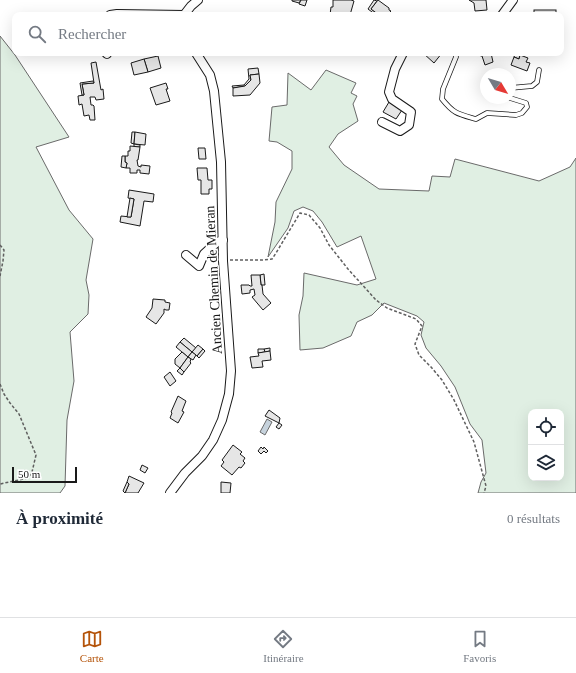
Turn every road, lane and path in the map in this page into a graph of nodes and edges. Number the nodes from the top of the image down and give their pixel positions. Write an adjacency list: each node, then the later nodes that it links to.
1 (198, 0): 3 (street)
2 (513, 0): 4 (street)
3 (186, 12)
4 (504, 12)
5 (198, 56): 12 (street, Ancien Chemin de Mieran)
6 (402, 56): 11 (street)
7 (456, 56): 10 (lane)
8 (539, 70): 9 (lane)
9 (516, 87)
10 (516, 100)
11 (382, 122)
12 (223, 240): 14 (street); 15 (street, Ancien Chemin de Mieran)
13 (0, 245): 16 (path)
14 (186, 255)
15 (223, 261): 19 (street, Ancien Chemin de Mieran); 20 (path)
16 (0, 276)
17 (0, 384): 18 (path)
18 (0, 484)
19 (170, 493)
20 (484, 493)

